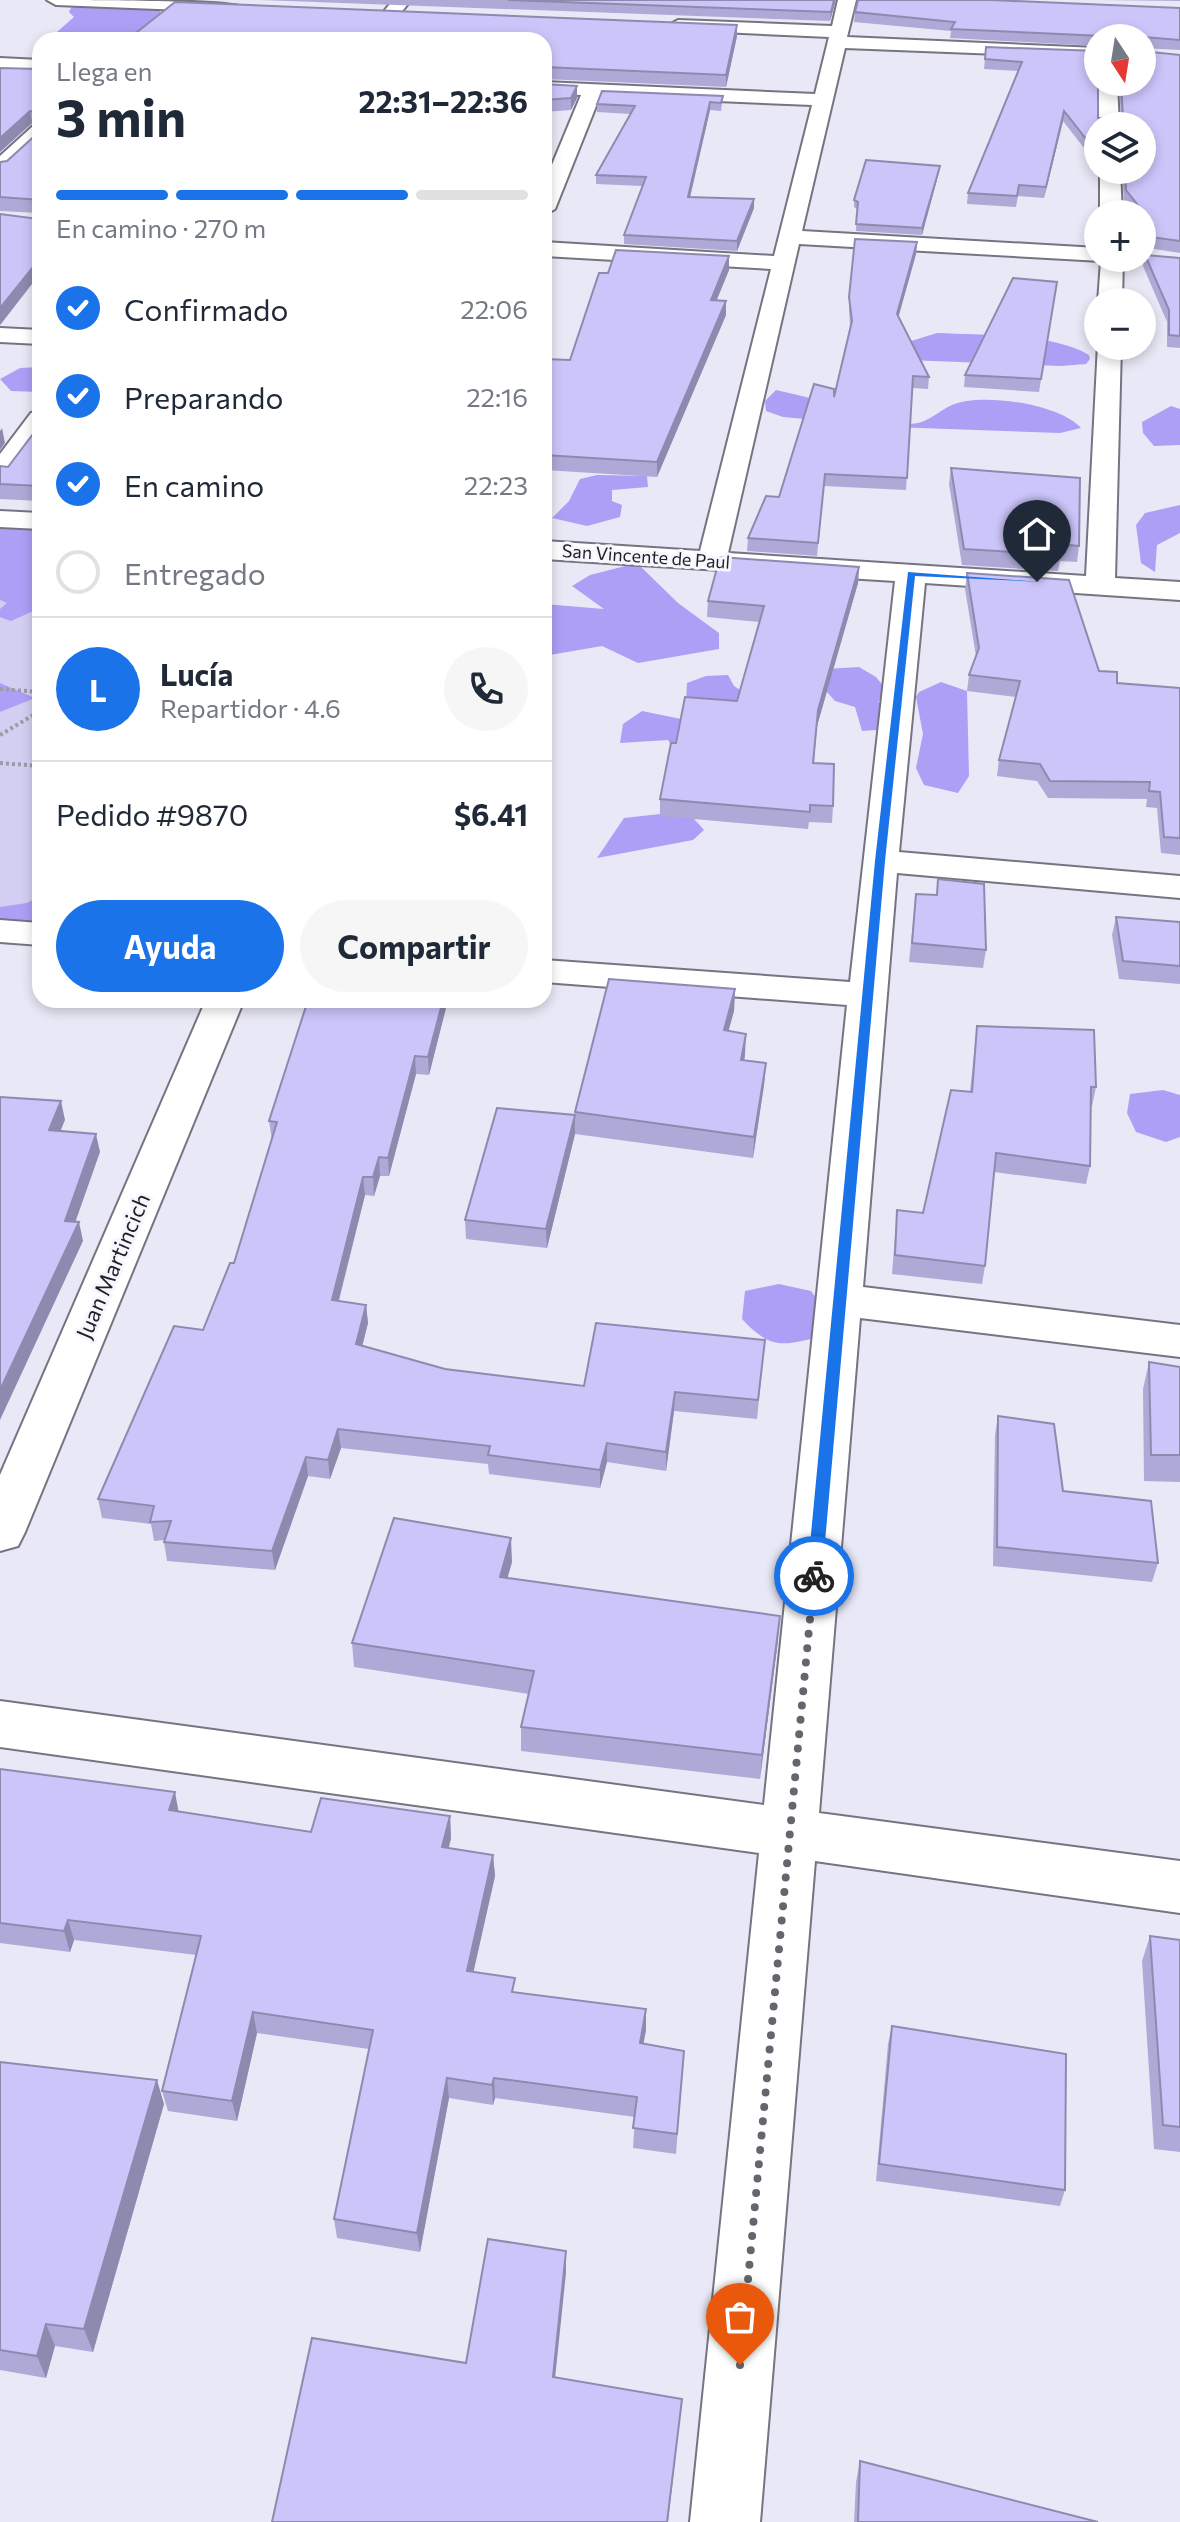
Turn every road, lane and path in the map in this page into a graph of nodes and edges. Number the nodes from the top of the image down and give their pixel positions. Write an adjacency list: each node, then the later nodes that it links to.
1 (56, 0): 3 (street)
2 (847, 0): 9 (street)
3 (165, 2): 4 (street)
4 (255, 8)
5 (401, 9): 6 (street); 8 (street)
6 (361, 12)
7 (663, 25): 9 (street)
8 (378, 32)
9 (838, 37): 10 (street); 15 (street)
10 (1084, 52)
11 (0, 64): 12 (street)
12 (32, 66)
13 (552, 88): 14 (street)
14 (593, 90): 15 (street); 18 (street)
15 (823, 100): 19 (street)
16 (32, 137): 17 (street)
17 (0, 167)
18 (552, 190)
19 (790, 237): 21 (street); 22 (street)
20 (552, 249): 22 (street)
21 (1084, 254)
22 (784, 263): 31 (street)
23 (0, 335): 24 (street)
24 (32, 337)
25 (1108, 360): 33 (street)
26 (32, 430): 27 (street)
27 (0, 473)
28 (0, 519): 29 (street)
29 (32, 521)
30 (552, 551): 31 (street, San Vincente de Paul)
31 (712, 561): 32 (street, San Vincente de Paul)
32 (911, 574): 33 (street, San Vincente de Paul); 41 (street)
33 (1100, 585): 34 (street, San Vincente de Paul)
34 (1180, 591)
35 (0, 689): 36 (path)
36 (32, 691)
37 (32, 713): 38 (path)
38 (0, 735)
39 (0, 763): 40 (path)
40 (32, 765)
41 (880, 861): 42 (street); 46 (street)
42 (1180, 887)
43 (0, 931): 44 (street)
44 (32, 933)
45 (552, 972): 46 (street)
46 (868, 995): 48 (street)
47 (222, 1008): 50 (street, Juan Martincich)
48 (840, 1300): 49 (street); 52 (street)
49 (1180, 1341)
50 (0, 1532)
51 (0, 1724): 52 (street)
52 (790, 1833): 53 (street); 54 (street)
53 (1180, 1887)
54 (725, 2522)

